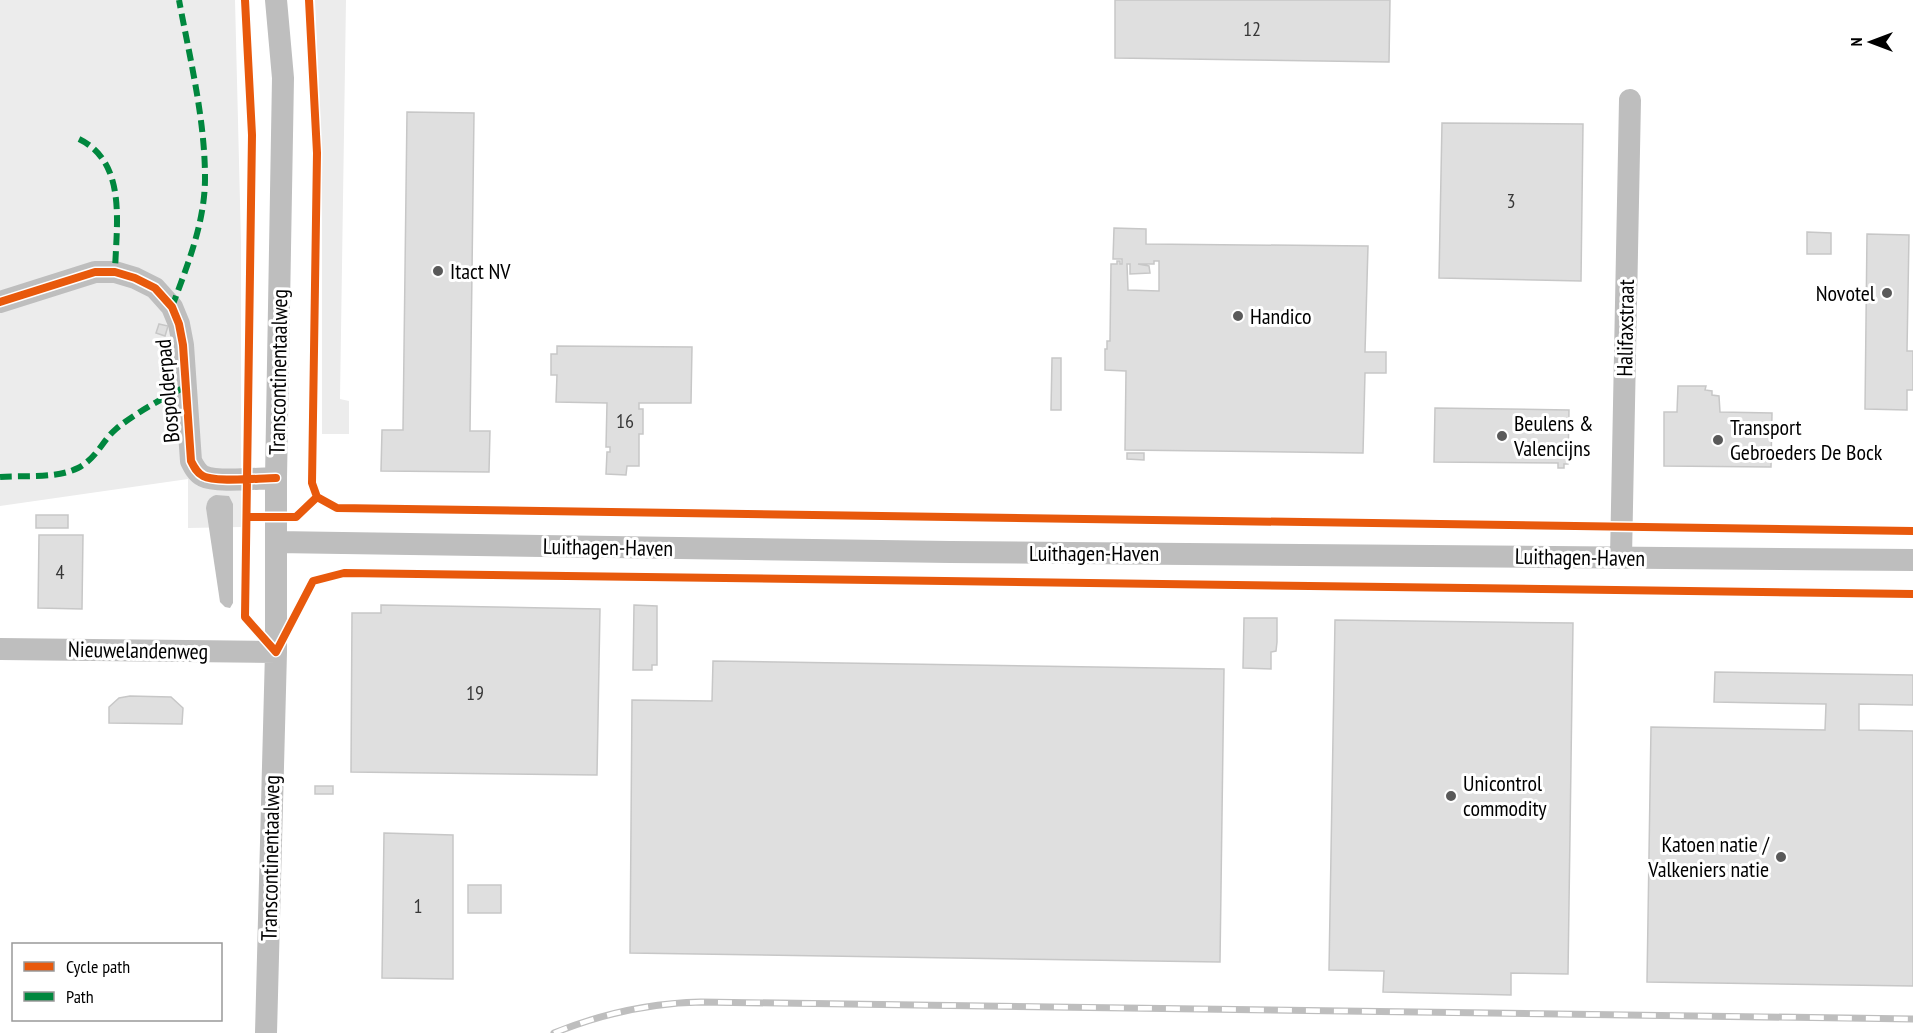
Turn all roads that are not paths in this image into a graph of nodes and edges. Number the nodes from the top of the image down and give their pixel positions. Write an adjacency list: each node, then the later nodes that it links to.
1 (276, 0): 4 (street, Transcontinentaalweg)
2 (1630, 100): 6 (street, Halifaxstraat)
3 (0, 302): 4 (street, Bospolderpad)
4 (276, 478): 5 (street, Transcontinentaalweg)
5 (276, 542): 6 (street, Luithagen-Haven); 9 (street, Transcontinentaalweg)
6 (1620, 557): 7 (street, Luithagen-Haven)
7 (1913, 560)
8 (0, 649): 9 (street, Nieuwelandenweg)
9 (276, 652): 10 (street, Transcontinentaalweg)
10 (266, 1033)

